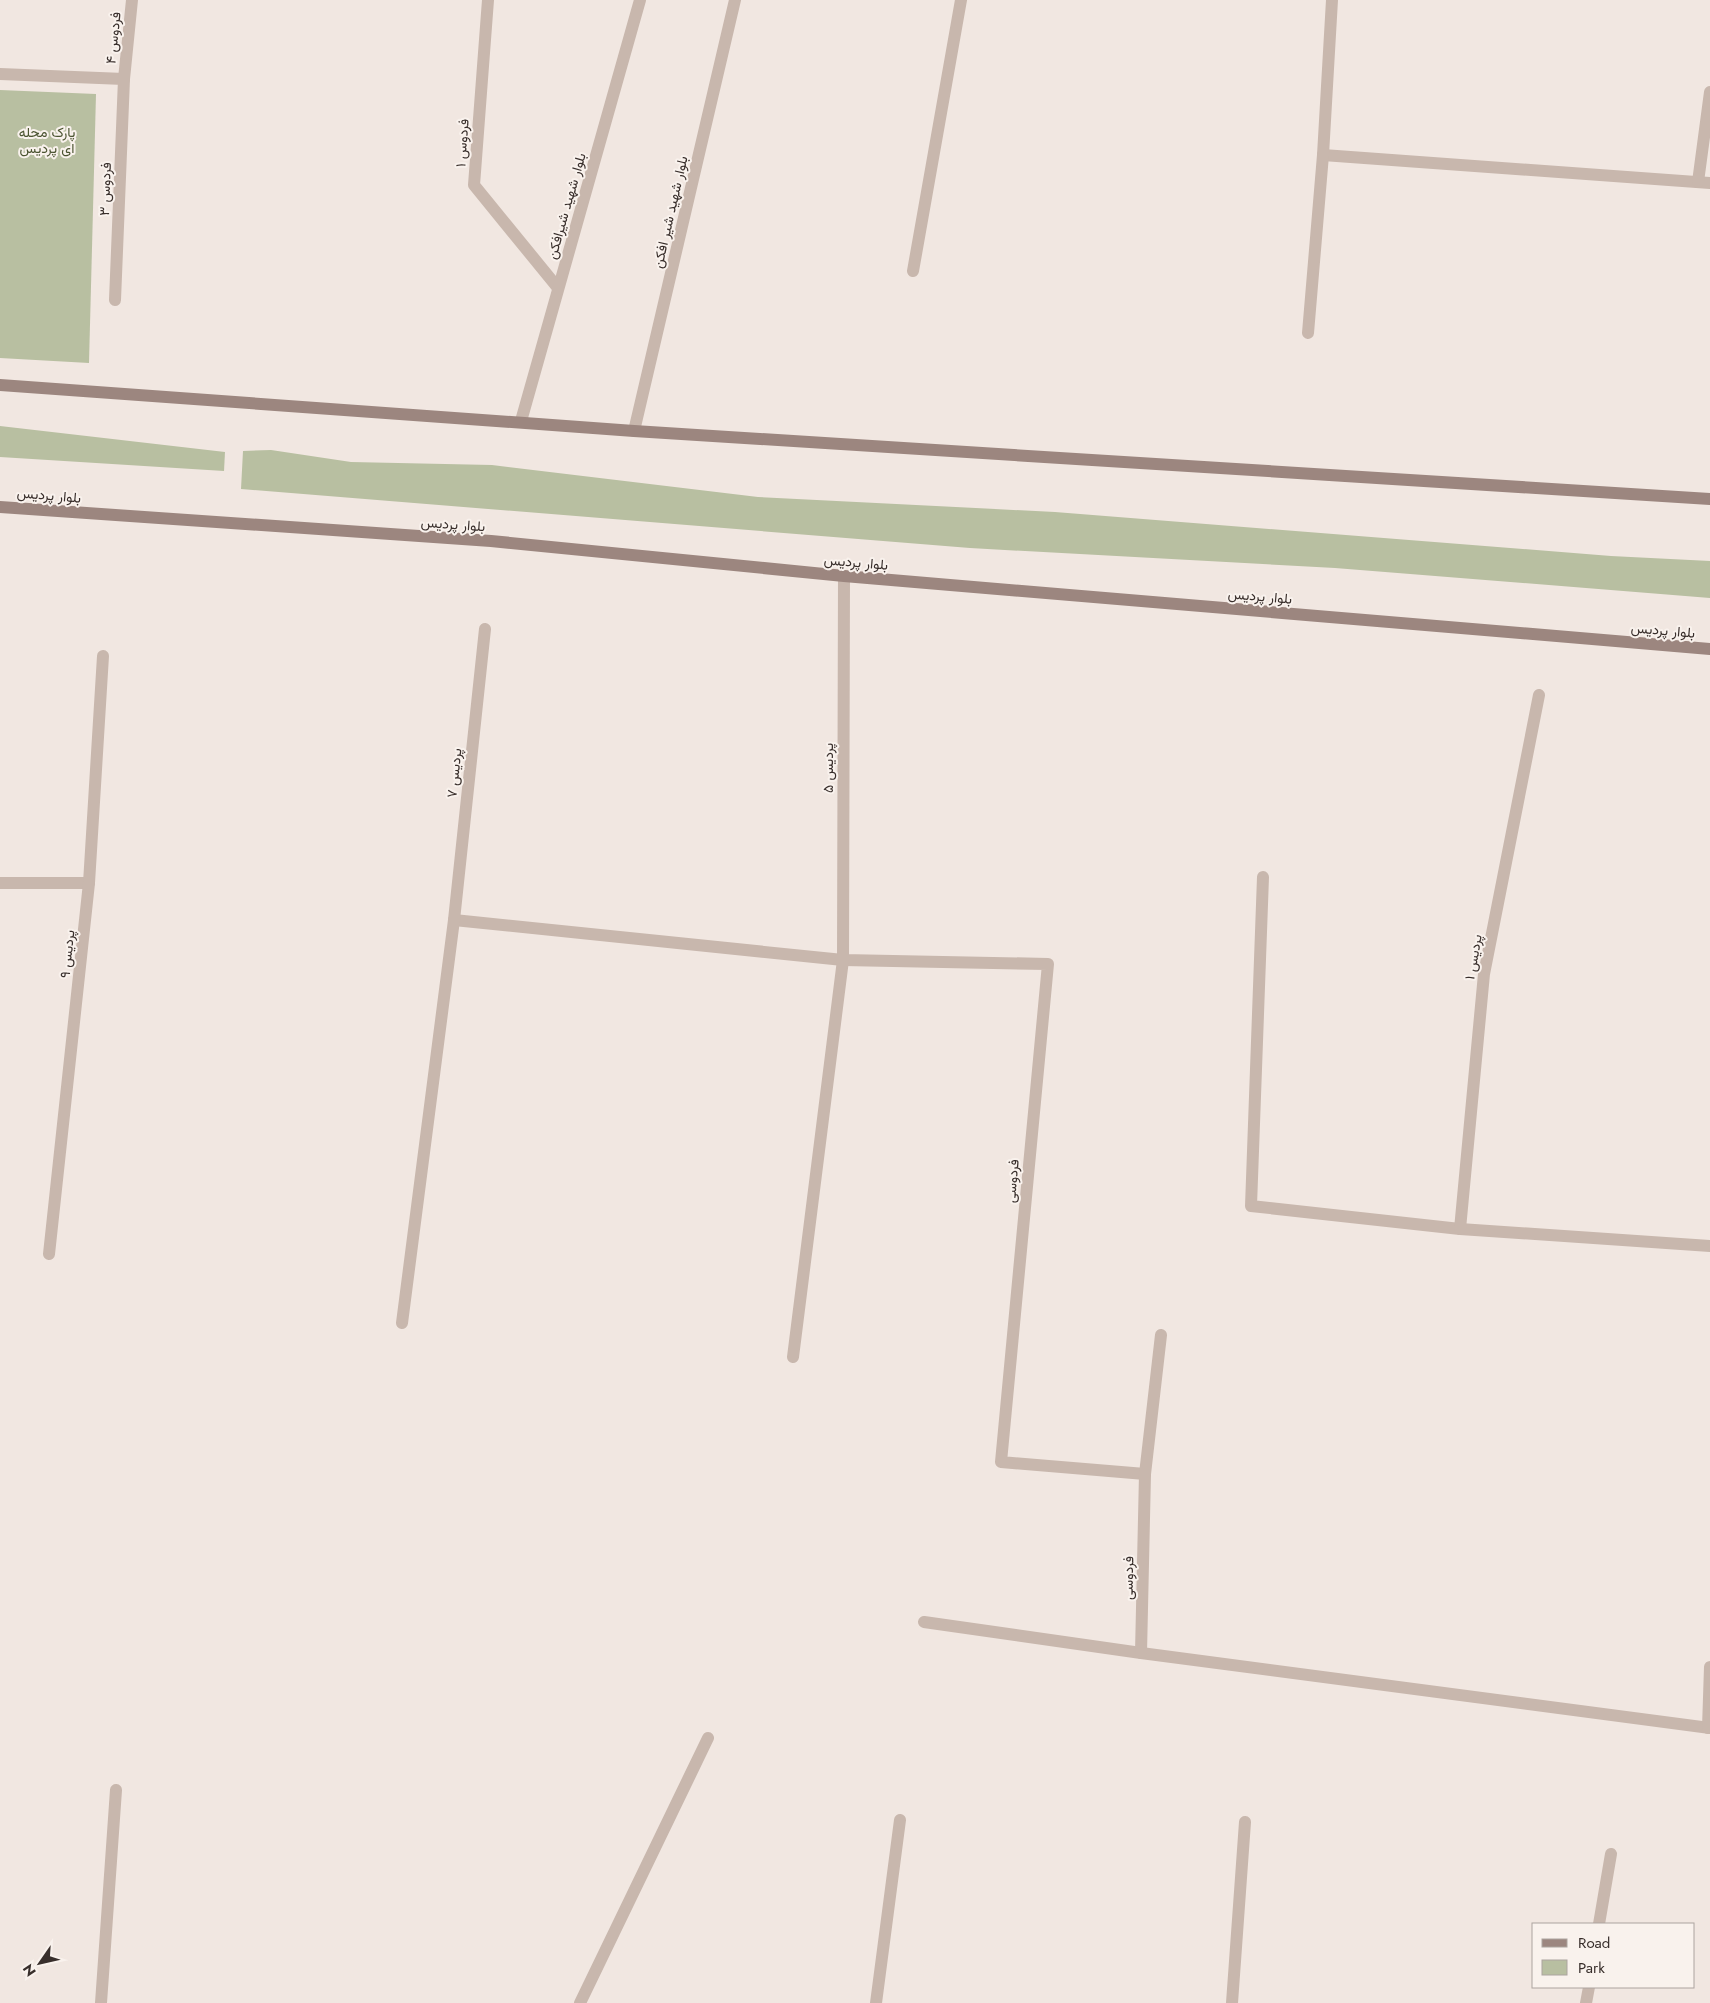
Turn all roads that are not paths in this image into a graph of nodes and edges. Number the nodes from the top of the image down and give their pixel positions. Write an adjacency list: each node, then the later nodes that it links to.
1 (132, 0): 8 (street, فردوس ۴)
2 (488, 0): 13 (street, فردوس ۱)
3 (640, 0): 13 (street, بلوار شهید شیرافکن)
4 (736, 0): 18 (street, بلوار شهید شیر افکن)
5 (961, 0): 12 (street)
6 (1332, 0): 10 (street)
7 (0, 74): 8 (street)
8 (124, 79): 14 (street, فردوس ۳)
9 (1710, 92): 11 (street)
10 (1323, 155): 11 (street); 15 (street)
11 (1704, 183)
12 (913, 271)
13 (558, 288): 17 (street, بلوار شهید شیرافکن)
14 (115, 300)
15 (1308, 333)
16 (0, 385): 17 (main road)
17 (520, 421): 18 (main road)
18 (634, 431): 19 (main road)
19 (1710, 499)
20 (0, 506): 21 (main road, بلوار پردیس)
21 (844, 576): 23 (main road, بلوار پردیس); 30 (street, پردیس ۵)
22 (485, 629): 29 (street, پردیس ۷)
23 (1710, 648)
24 (102, 656): 28 (street, پردیس ۹)
25 (1540, 695): 31 (street, پردیس ۱)
26 (1262, 877): 31 (street)
27 (0, 883): 28 (street)
28 (90, 883): 33 (street, پردیس ۹)
29 (454, 920): 30 (street); 34 (street, پردیس ۷)
30 (843, 960): 36 (street, پردیس ۵); 37 (street, فردوسی)
31 (1460, 1229): 32 (street)
32 (1710, 1246)
33 (48, 1254)
34 (402, 1323)
35 (1161, 1335): 37 (street, فردوسی)
36 (792, 1357)
37 (1146, 1474): 39 (street, فردوسی)
38 (924, 1622): 39 (street)
39 (1141, 1653): 41 (street)
40 (1710, 1667): 41 (street)
41 (1709, 1728)
42 (708, 1738): 50 (street)
43 (116, 1790): 49 (street)
44 (900, 1820): 51 (street)
45 (1245, 1822): 52 (street)
46 (1611, 1854): 47 (street)
47 (1599, 1923)
48 (1589, 1988): 53 (street)
49 (101, 2003)
50 (580, 2003)
51 (876, 2003)
52 (1232, 2003)
53 (1586, 2003)

